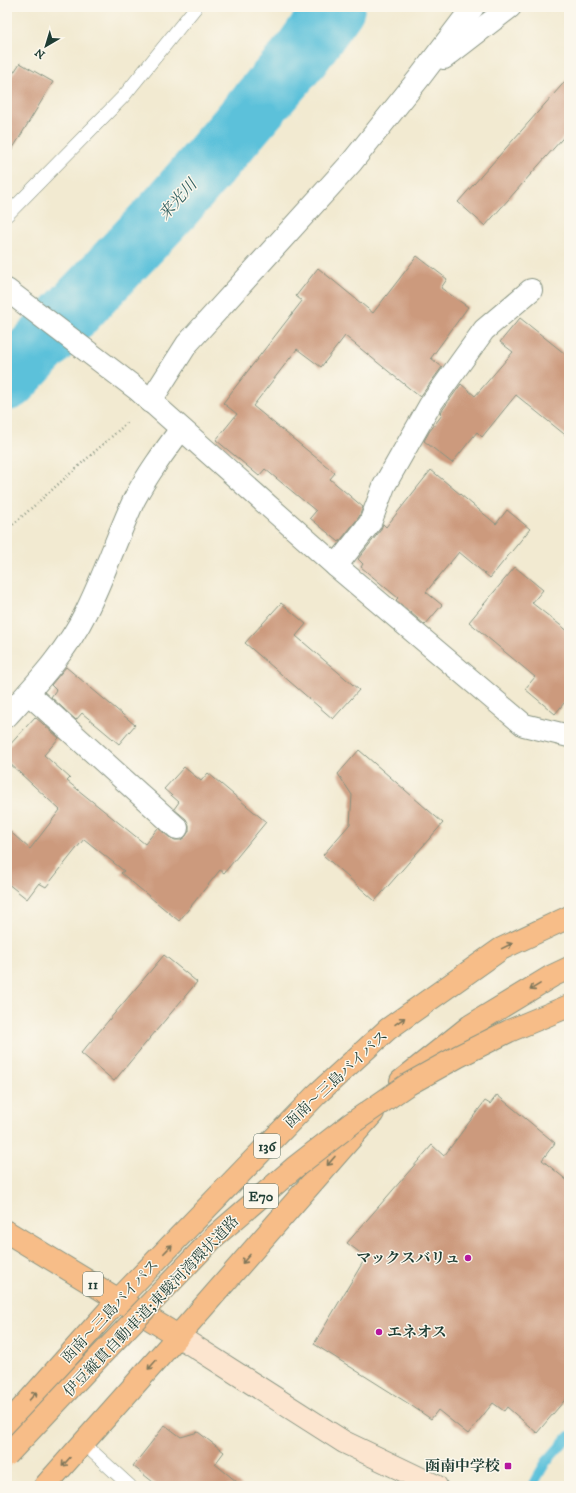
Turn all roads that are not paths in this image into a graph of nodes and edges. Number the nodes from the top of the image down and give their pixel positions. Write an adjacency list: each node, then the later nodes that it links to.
1 (196, 7): 5 (lane)
2 (473, 7): 4 (street)
3 (510, 7): 4 (street)
4 (420, 76): 8 (street)
5 (7, 215)
6 (7, 290): 8 (street)
7 (531, 290): 10 (street)
8 (144, 396): 9 (street)
9 (181, 429): 10 (street); 11 (street)
10 (336, 566): 13 (street)
11 (28, 693): 12 (street); 14 (street)
12 (7, 716)
13 (569, 736)
14 (177, 828)
15 (569, 917): 19 (main road, 函南～三島バイパス / 136, one-way to 15)
16 (569, 968): 20 (main road, one-way to 20)
17 (569, 1006): 23 (main road, 伊豆縦貫自動車道;東駿河湾環状道路 / E70, bridge)
18 (7, 1232): 19 (main road, 11)
19 (119, 1299): 20 (main road, 11); 21 (main road, 函南～三島バイパス / 136, one-way to 19)
20 (178, 1336): 22 (main road, one-way to 22); 26 (street)
21 (7, 1425)
22 (82, 1443): 24 (main road, one-way to 24); 25 (lane)
23 (7, 1455)
24 (44, 1486)
25 (130, 1486)
26 (436, 1486)

